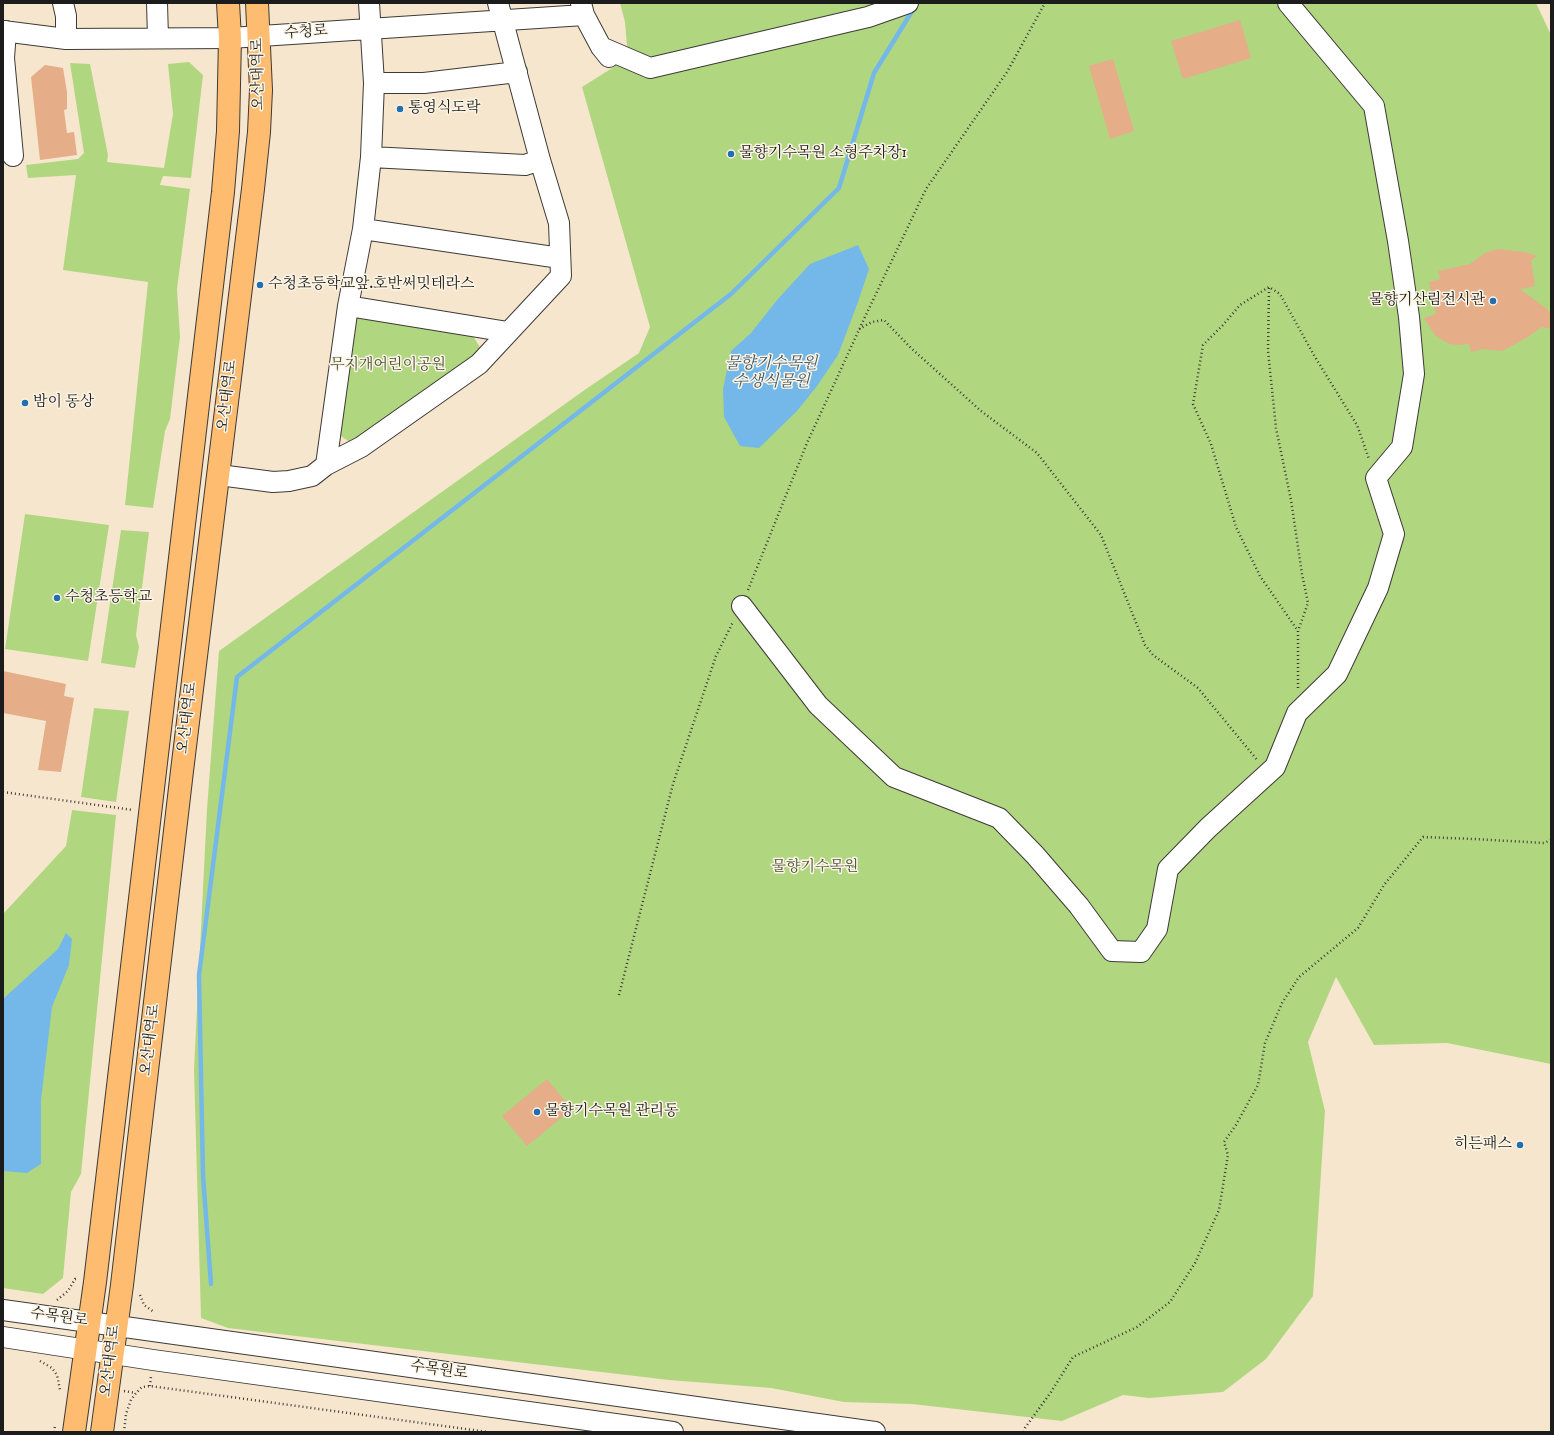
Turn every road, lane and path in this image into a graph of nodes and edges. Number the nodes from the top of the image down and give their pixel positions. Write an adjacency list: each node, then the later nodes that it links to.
1 (63, 3): 16 (street)
2 (157, 3): 14 (street)
3 (228, 3): 15 (main road, 오산대역로)
4 (257, 3): 13 (main road, 오산대역로)
5 (369, 3): 11 (street)
6 (908, 3): 17 (street)
7 (1046, 3): 28 (path)
8 (1288, 3): 32 (street)
9 (583, 9): 10 (street, 수청로); 17 (street)
10 (501, 11): 11 (street, 수청로); 19 (street)
11 (371, 29): 13 (street, 수청로); 20 (street)
12 (5, 31): 16 (street, 수청로); 21 (street)
13 (259, 36): 15 (street, 수청로); 31 (main road, 오산대역로)
14 (158, 38): 15 (street, 수청로); 16 (street, 수청로)
15 (230, 38): 38 (main road, 오산대역로)
16 (66, 39)
17 (601, 47): 18 (street)
18 (619, 70)
19 (516, 72): 20 (street); 23 (street)
20 (374, 83): 22 (street)
21 (13, 156)
22 (371, 157): 23 (street); 24 (street)
23 (540, 160): 25 (street)
24 (363, 229): 25 (street); 27 (street)
25 (560, 258): 29 (street)
26 (1269, 287): 32 (path); 34 (path); 34 (path)
27 (348, 306): 29 (street); 30 (street)
28 (859, 328): 33 (path); 36 (path)
29 (508, 332): 30 (street)
30 (326, 465): 31 (street)
31 (219, 475): 45 (main road, 오산대역로)
32 (1376, 478): 35 (street)
33 (742, 606): 36 (street); 40 (path)
34 (1298, 631): 35 (path)
35 (1298, 713): 36 (street)
36 (1268, 774)
37 (3, 792): 38 (path)
38 (150, 812): 44 (main road, 오산대역로)
39 (1551, 840): 58 (path)
40 (619, 995)
41 (75, 1279): 42 (path)
42 (55, 1301)
43 (3, 1310): 44 (street, 수목원로)
44 (89, 1322): 45 (street, 수목원로); 47 (main road, 오산대역로)
45 (116, 1326): 48 (main road, 오산대역로); 57 (street, 수목원로)
46 (3, 1337): 47 (street, 수목원로)
47 (85, 1350): 48 (street, 수목원로); 51 (main road, 오산대역로)
48 (113, 1354): 53 (main road, 오산대역로); 56 (street, 수목원로)
49 (38, 1360): 50 (path)
50 (61, 1391)
51 (65, 1429): 52 (path)
52 (54, 1432)
53 (102, 1432)
54 (124, 1432): 55 (path)
55 (488, 1432)
56 (673, 1432)
57 (875, 1432)
58 (1024, 1432)

